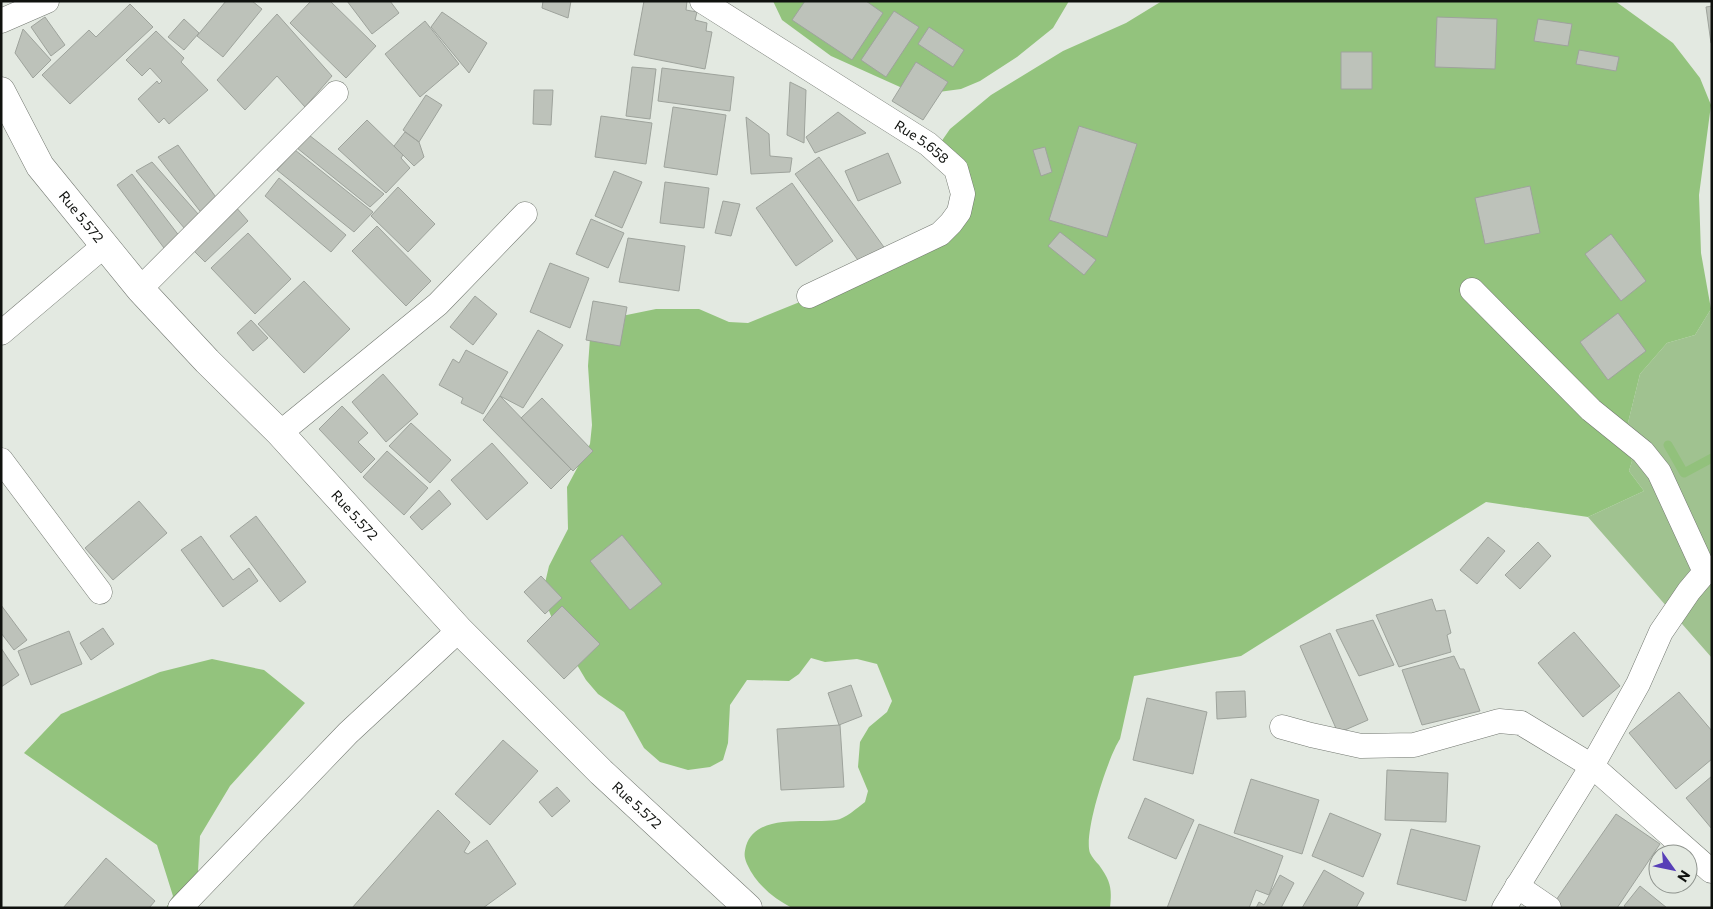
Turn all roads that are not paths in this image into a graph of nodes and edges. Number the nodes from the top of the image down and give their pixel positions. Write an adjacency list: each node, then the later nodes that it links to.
1 (47, 1): 3 (street)
2 (702, 1): 10 (street, Rue 5.658)
3 (1, 21)
4 (1, 91): 7 (street, Rue 5.572)
5 (336, 93): 8 (street)
6 (526, 214): 12 (street)
7 (105, 245): 8 (street, Rue 5.572); 11 (street)
8 (140, 289): 12 (street, Rue 5.572)
9 (1472, 290): 14 (street)
10 (809, 296)
11 (1, 333)
12 (280, 433): 16 (street, Rue 5.572)
13 (1, 460): 15 (street)
14 (1709, 570): 18 (street)
15 (100, 592)
16 (459, 630): 21 (street); 22 (street, Rue 5.572)
17 (1282, 727): 18 (street)
18 (1592, 766): 19 (street); 20 (street)
19 (1711, 871)
20 (1517, 886): 23 (street); 24 (street)
21 (180, 908)
22 (748, 908)
23 (1504, 908)
24 (1549, 908)

